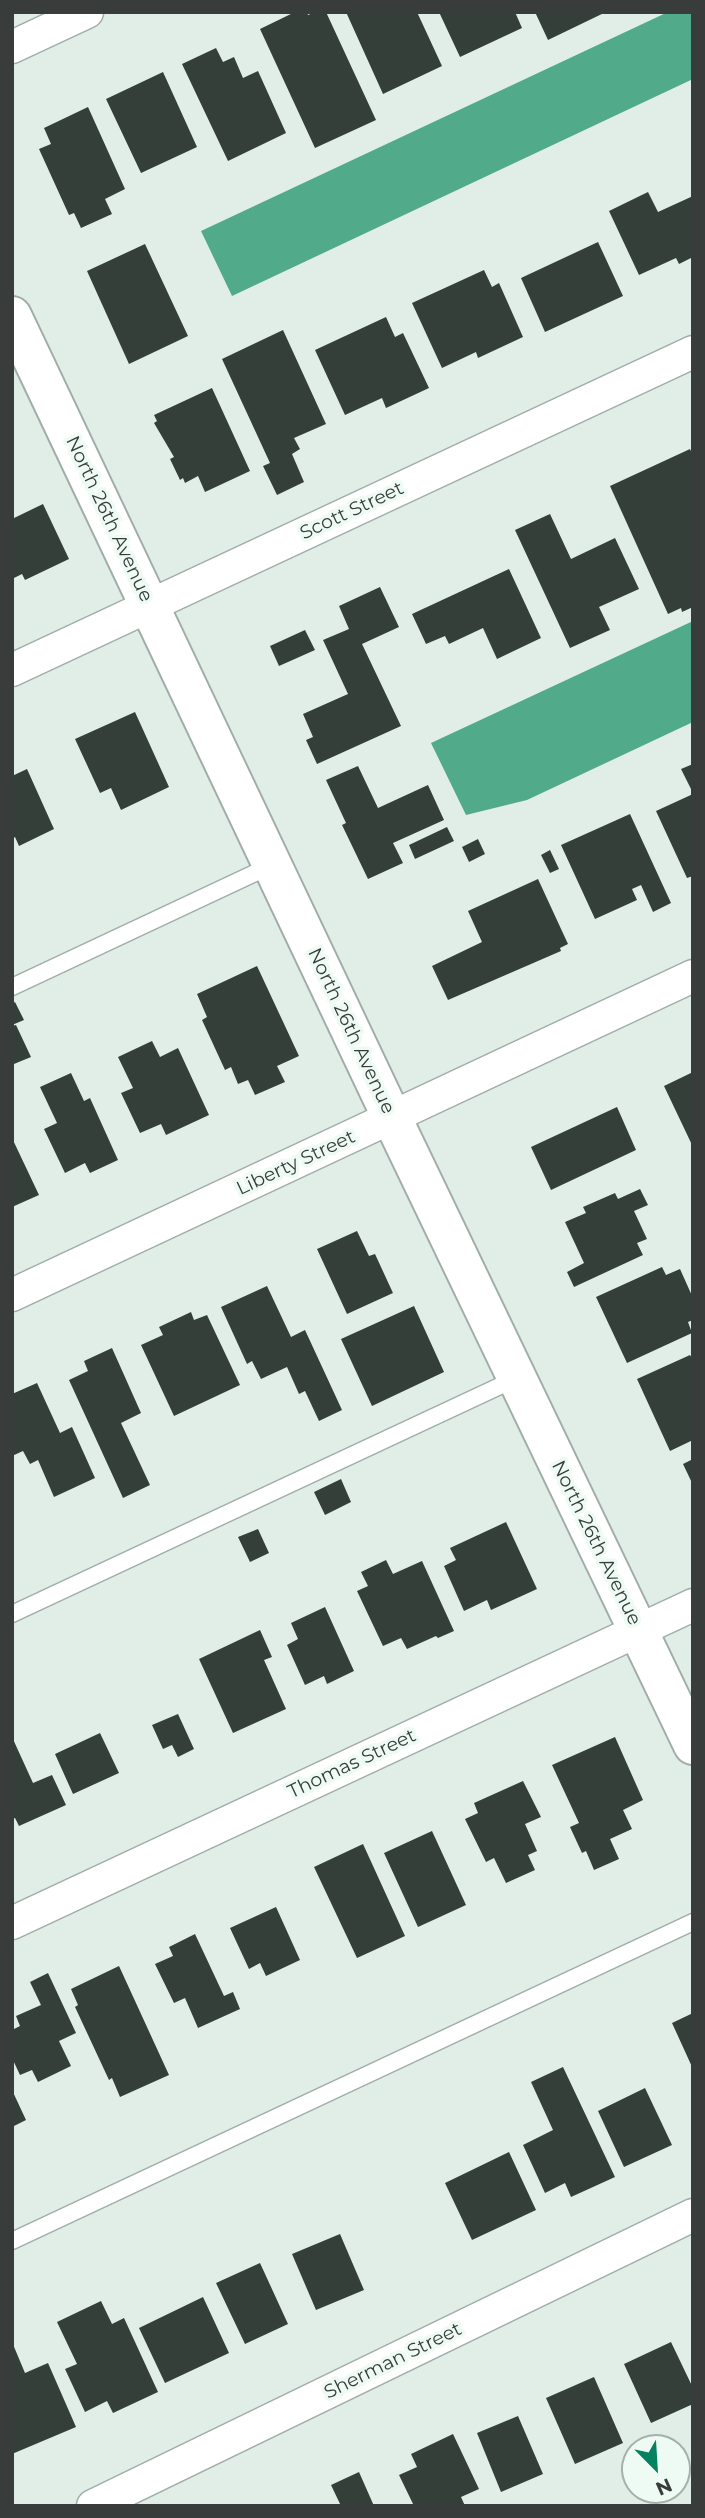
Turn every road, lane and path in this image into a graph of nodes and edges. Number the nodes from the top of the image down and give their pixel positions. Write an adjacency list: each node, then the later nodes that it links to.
1 (87, 12): 2 (street)
2 (12, 47)
3 (12, 316): 5 (street, North 26th Avenue)
4 (693, 352): 6 (street, Scott Street)
5 (21, 357): 6 (street, North 26th Avenue)
6 (150, 606): 7 (street, Scott Street); 8 (street, North 26th Avenue)
7 (12, 670)
8 (272, 865): 10 (lane); 11 (street, North 26th Avenue)
9 (693, 975): 11 (street, Liberty Street)
10 (12, 987)
11 (392, 1118): 12 (street, Liberty Street); 13 (street, North 26th Avenue)
12 (12, 1295)
13 (517, 1378): 15 (lane); 16 (street, North 26th Avenue)
14 (693, 1605): 16 (street, Thomas Street)
15 (12, 1614)
16 (639, 1630): 17 (street, North 26th Avenue); 19 (street, Thomas Street)
17 (693, 1745)
18 (693, 1922): 21 (lane)
19 (12, 1923)
20 (693, 2216): 22 (street, Sherman Street)
21 (12, 2241)
22 (93, 2506)

